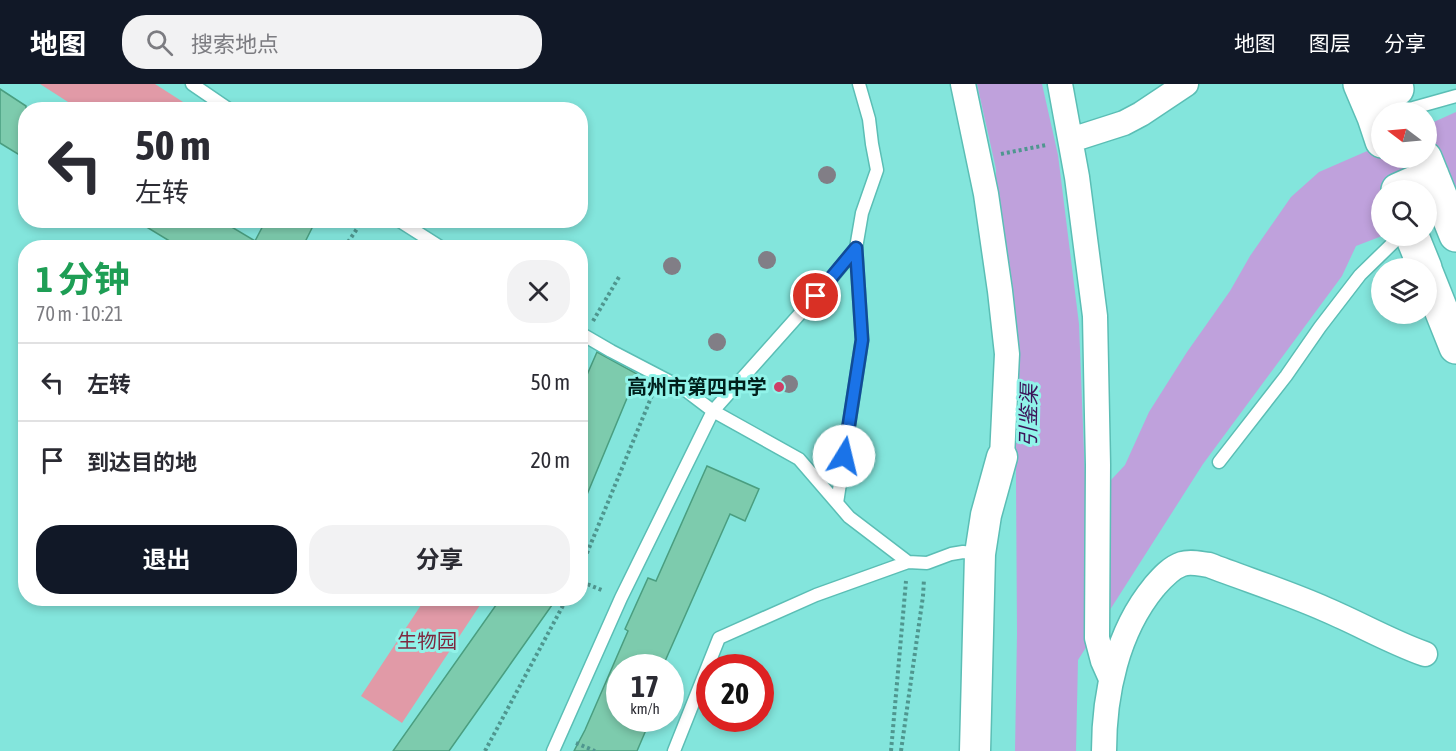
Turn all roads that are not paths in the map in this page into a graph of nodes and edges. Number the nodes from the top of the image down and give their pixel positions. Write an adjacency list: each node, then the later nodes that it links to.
1 (192, 84): 9 (lane)
2 (859, 84): 19 (lane)
3 (963, 84): 24 (street)
4 (1060, 84): 11 (street)
5 (1186, 84): 11 (street)
6 (1364, 93): 8 (main road); 10 (main road)
7 (1456, 96): 8 (lane)
8 (1401, 99)
9 (218, 102)
10 (1371, 112)
11 (1059, 142): 30 (street)
12 (1426, 168): 14 (main road)
13 (1429, 168): 16 (main road)
14 (1410, 180)
15 (411, 228): 17 (lane)
16 (1456, 234)
17 (429, 240)
18 (1390, 246): 25 (lane)
19 (856, 248): 23 (lane); 26 (lane)
20 (1437, 298): 22 (main road)
21 (588, 337): 23 (lane)
22 (1456, 347)
23 (713, 411): 26 (lane); 31 (lane)
24 (1002, 457): 27 (street)
25 (1219, 462)
26 (837, 503): 28 (lane)
27 (980, 554): 28 (lane); 33 (street)
28 (908, 562): 32 (lane)
29 (1425, 654): 30 (street)
30 (1111, 679): 34 (street)
31 (554, 751)
32 (674, 751)
33 (975, 751)
34 (1104, 751)

